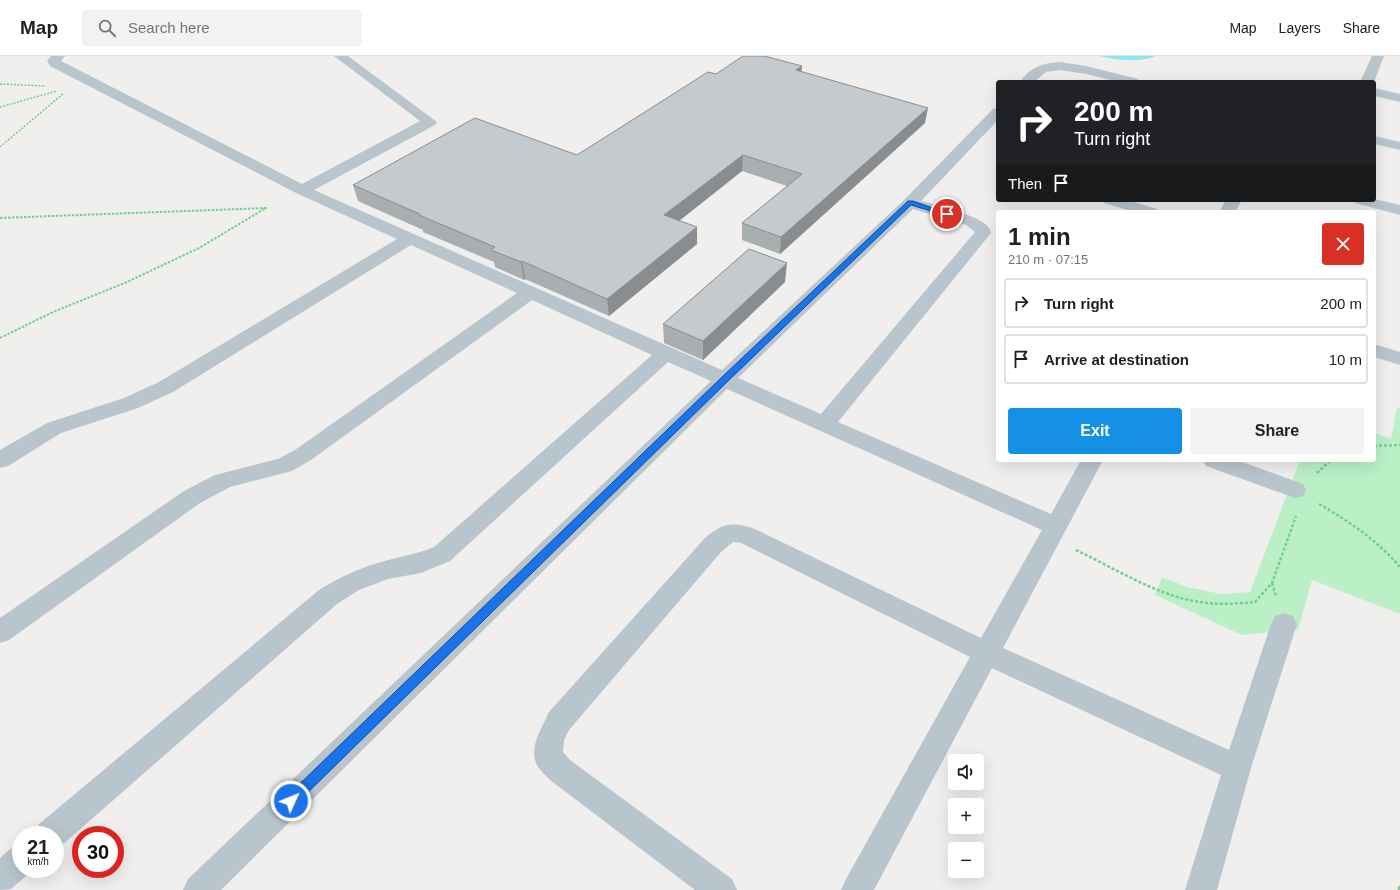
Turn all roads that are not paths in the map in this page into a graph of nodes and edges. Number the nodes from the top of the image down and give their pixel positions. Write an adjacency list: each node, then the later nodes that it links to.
1 (58, 56): 12 (street)
2 (340, 56): 12 (street)
3 (1378, 56): 6 (street)
4 (1029, 80): 5 (street)
5 (1115, 80)
6 (1368, 80)
7 (1376, 92): 8 (street)
8 (1400, 98)
9 (996, 114): 15 (street)
10 (1376, 140): 11 (street)
11 (1400, 146)
12 (302, 190): 18 (street)
13 (1117, 202): 16 (street)
14 (1369, 202): 17 (street)
15 (910, 203): 23 (street); 24 (street)
16 (1144, 210)
17 (1400, 210)
18 (411, 238): 19 (street); 25 (street)
19 (531, 292): 21 (street); 31 (street)
20 (1376, 351): 22 (street)
21 (666, 353): 23 (street); 34 (street)
22 (1400, 359)
23 (724, 380): 24 (street); 38 (street)
24 (824, 424): 29 (street)
25 (0, 460)
26 (1091, 462): 29 (street)
27 (1219, 462): 28 (street)
28 (1300, 493)
29 (1053, 532): 32 (street)
30 (1284, 624): 33 (street)
31 (0, 632)
32 (987, 653): 33 (street); 39 (street); 40 (street)
33 (1237, 768): 41 (street)
34 (61, 826)
35 (12, 868): 36 (street)
36 (0, 879): 37 (street)
37 (9, 890)
38 (200, 890)
39 (721, 890)
40 (857, 890)
41 (1201, 890)

